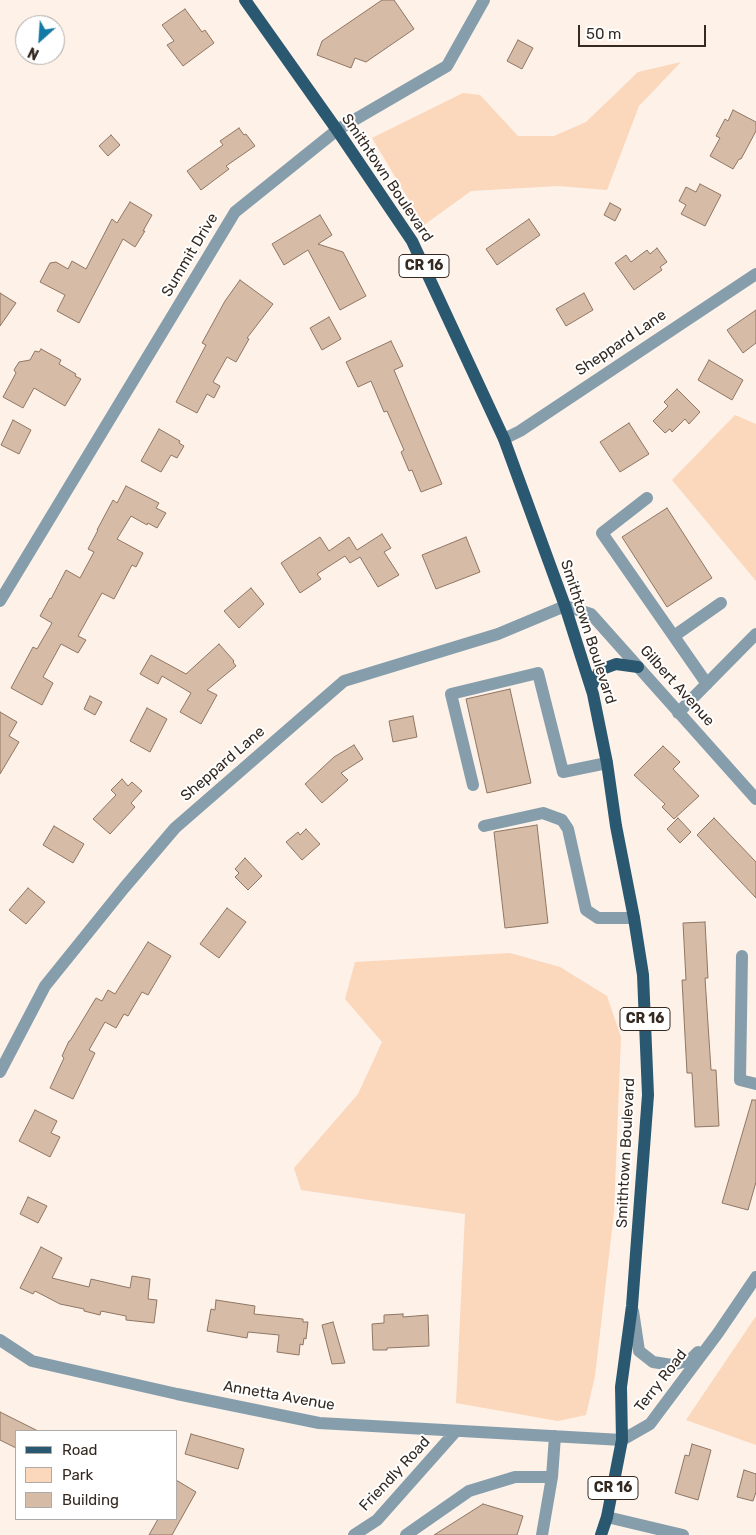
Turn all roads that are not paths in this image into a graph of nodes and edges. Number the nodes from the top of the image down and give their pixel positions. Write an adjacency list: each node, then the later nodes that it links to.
1 (244, 0): 3 (main road, Smithtown Boulevard / CR 16)
2 (484, 0): 3 (street, Summit Drive)
3 (337, 130): 5 (main road, Smithtown Boulevard / CR 16); 7 (street, Summit Drive)
4 (756, 274): 5 (street, Sheppard Lane)
5 (504, 439): 9 (main road, Smithtown Boulevard / CR 16)
6 (647, 498): 11 (street)
7 (0, 601)
8 (722, 603): 11 (street)
9 (565, 606): 12 (street, Gilbert Avenue); 14 (main road, Smithtown Boulevard / CR 16); 22 (street, Sheppard Lane)
10 (756, 634): 13 (street)
11 (674, 636): 13 (street)
12 (638, 667): 14 (main road); 15 (street, Gilbert Avenue)
13 (707, 684): 15 (street)
14 (591, 687): 16 (main road, Smithtown Boulevard / CR 16)
15 (678, 713): 18 (street, Gilbert Avenue)
16 (607, 764): 17 (street); 20 (main road, Smithtown Boulevard / CR 16)
17 (473, 785)
18 (756, 799)
19 (484, 826): 20 (street)
20 (634, 918): 25 (main road, Smithtown Boulevard / CR 16)
21 (742, 956): 23 (street)
22 (0, 1072)
23 (756, 1084)
24 (756, 1278): 26 (street, Terry Road)
25 (632, 1306): 26 (street); 30 (main road, Smithtown Boulevard / CR 16)
26 (718, 1333): 30 (street, Terry Road)
27 (0, 1340): 28 (street, Annetta Avenue)
28 (456, 1431): 29 (street, Annetta Avenue); 33 (street, Friendly Road)
29 (555, 1436): 30 (street, Annetta Avenue); 31 (street)
30 (622, 1440): 32 (main road, CR 16)
31 (552, 1477): 34 (street); 35 (street)
32 (607, 1517): 36 (main road, CR 16); 37 (street)
33 (354, 1535)
34 (406, 1535)
35 (542, 1535)
36 (601, 1535)
37 (683, 1535)

